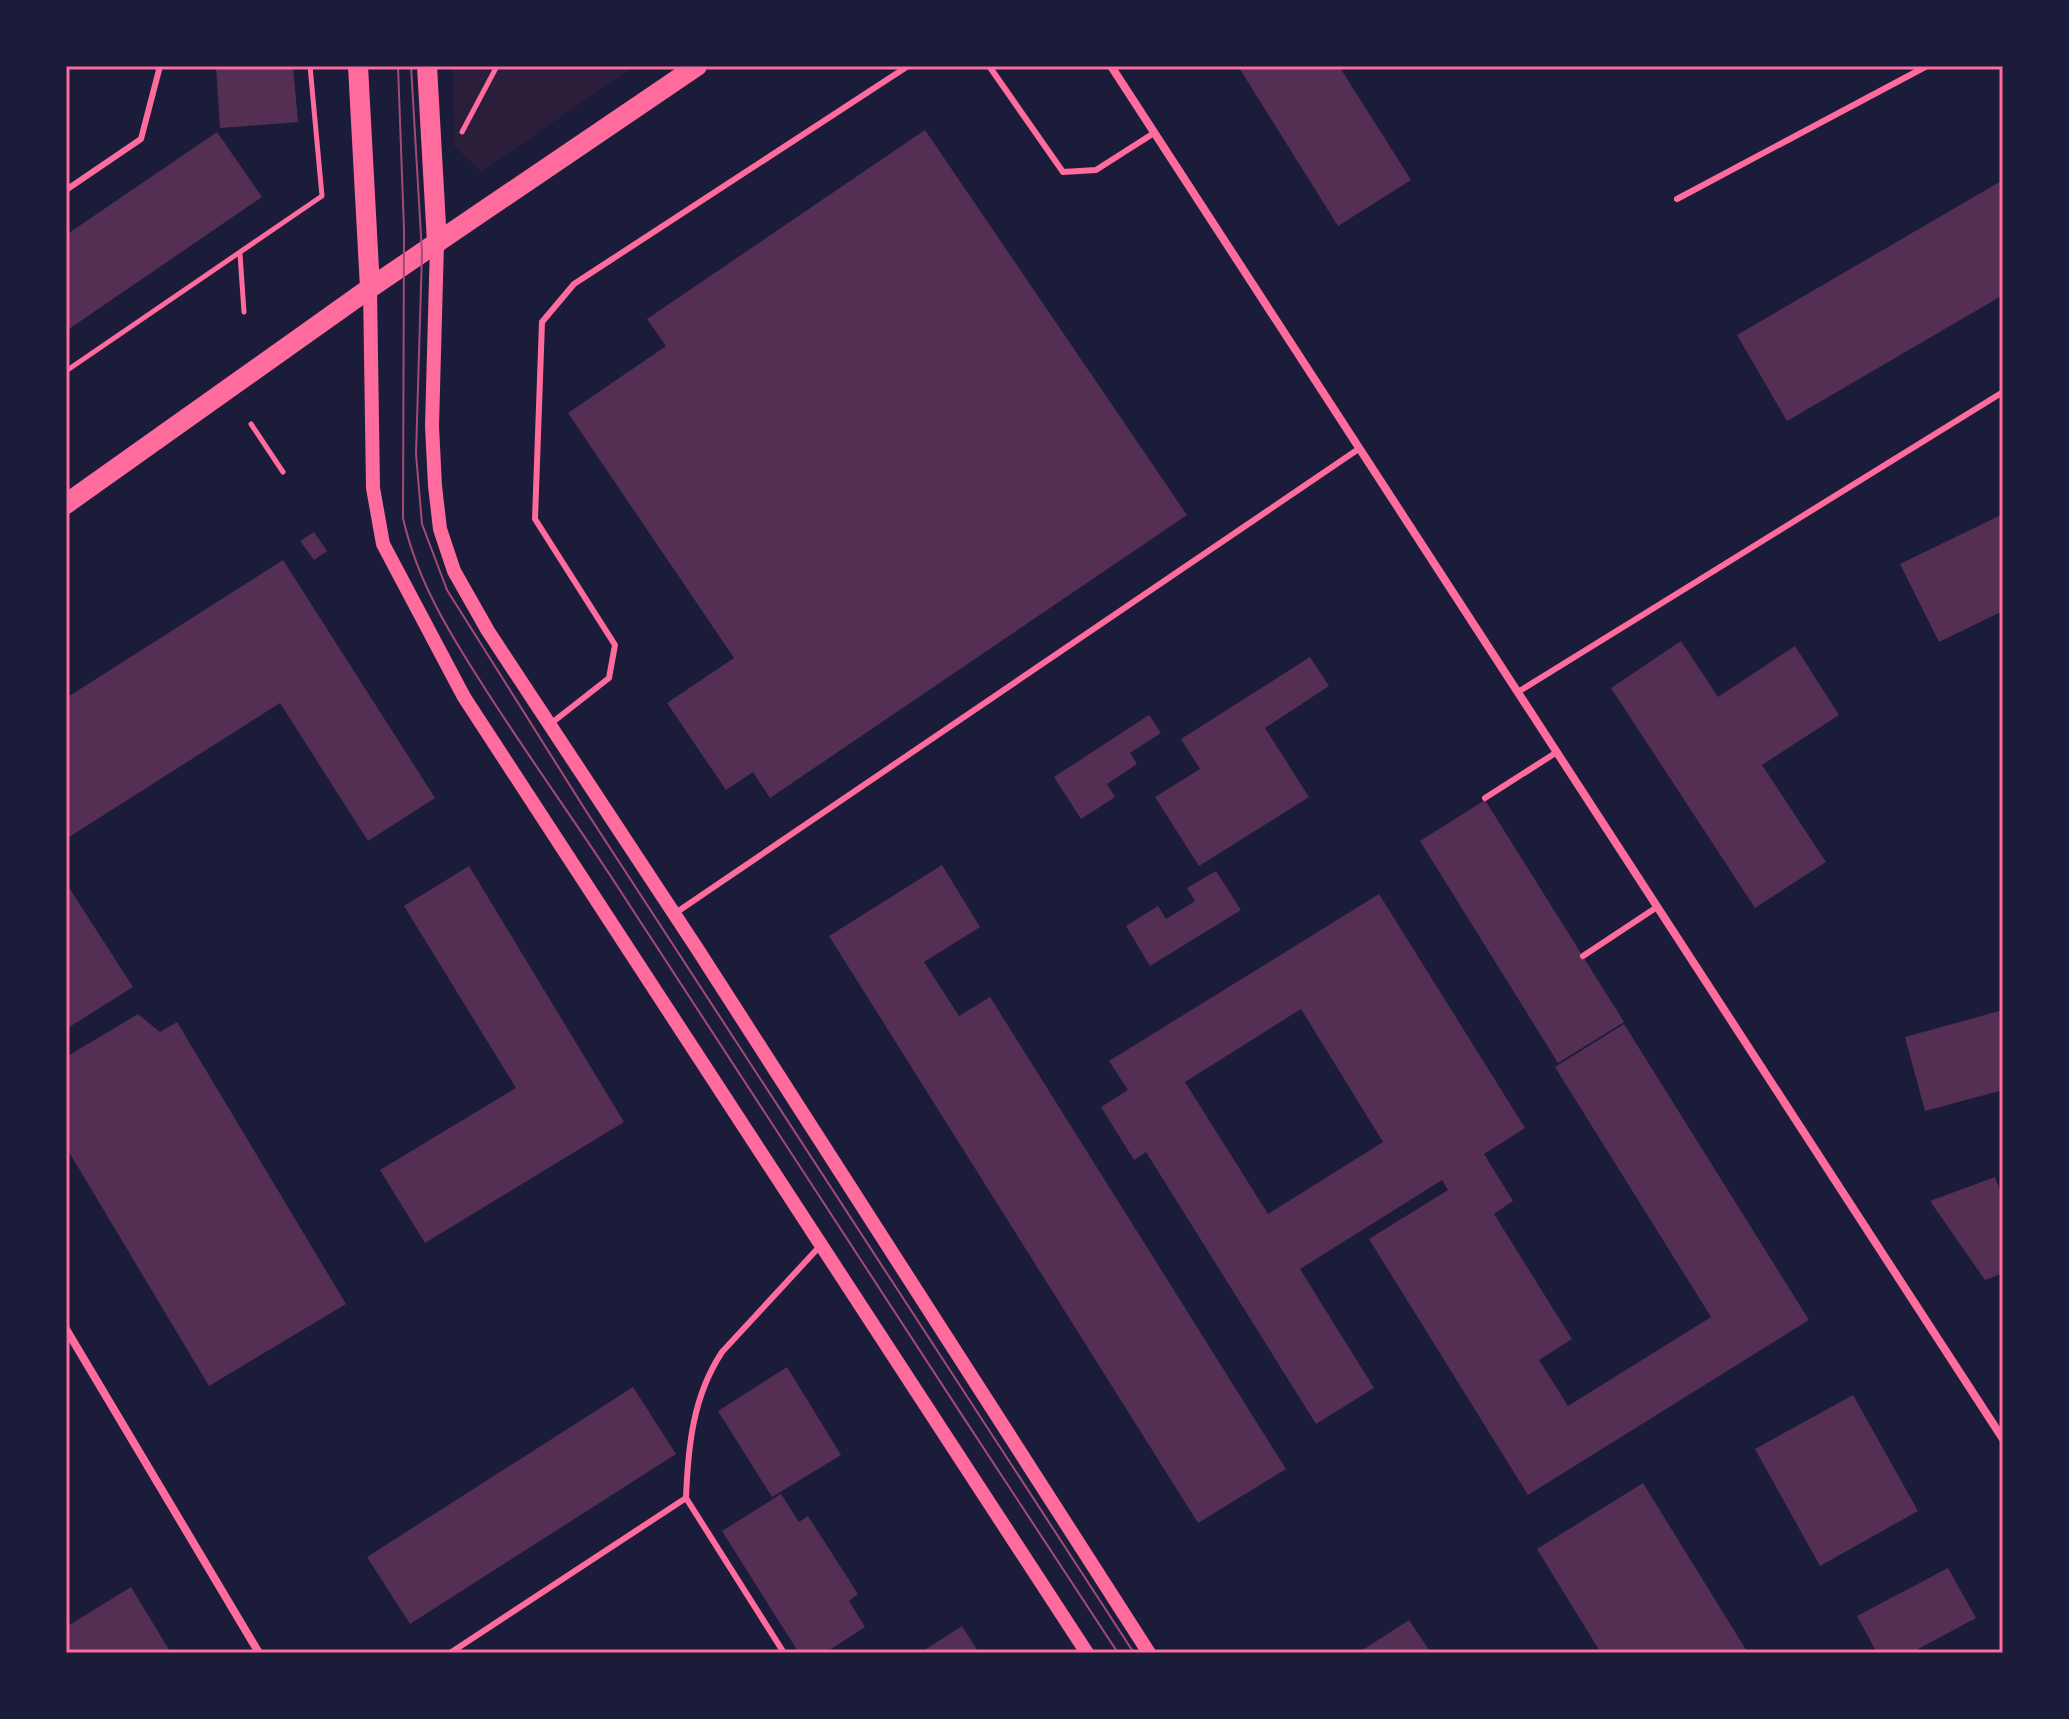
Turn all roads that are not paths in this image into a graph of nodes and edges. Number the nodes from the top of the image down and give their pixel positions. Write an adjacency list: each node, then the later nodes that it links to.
1 (160, 66): 10 (lane)
2 (358, 66): 13 (main road)
3 (427, 66): 12 (main road)
4 (697, 66): 12 (main road)
5 (908, 66): 18 (lane)
6 (989, 66): 9 (lane)
7 (1111, 66): 9 (street)
8 (1927, 66): 11 (lane)
9 (1154, 133): 15 (street)
10 (66, 190)
11 (1677, 199)
12 (437, 243): 13 (main road); 18 (street)
13 (370, 288): 16 (main road); 24 (street)
14 (2003, 392): 17 (lane)
15 (1360, 448): 17 (street); 22 (lane)
16 (66, 504)
17 (1518, 692): 19 (street)
18 (549, 725): 22 (street)
19 (1557, 752): 20 (lane); 21 (street)
20 (1485, 798)
21 (1657, 907): 23 (lane); 26 (street)
22 (674, 914): 32 (street)
23 (1583, 956)
24 (820, 1246): 27 (lane); 31 (street)
25 (66, 1329): 28 (street)
26 (2003, 1439)
27 (686, 1498): 29 (lane); 30 (lane)
28 (259, 1653)
29 (450, 1653)
30 (784, 1653)
31 (1087, 1653)
32 (1149, 1653)

